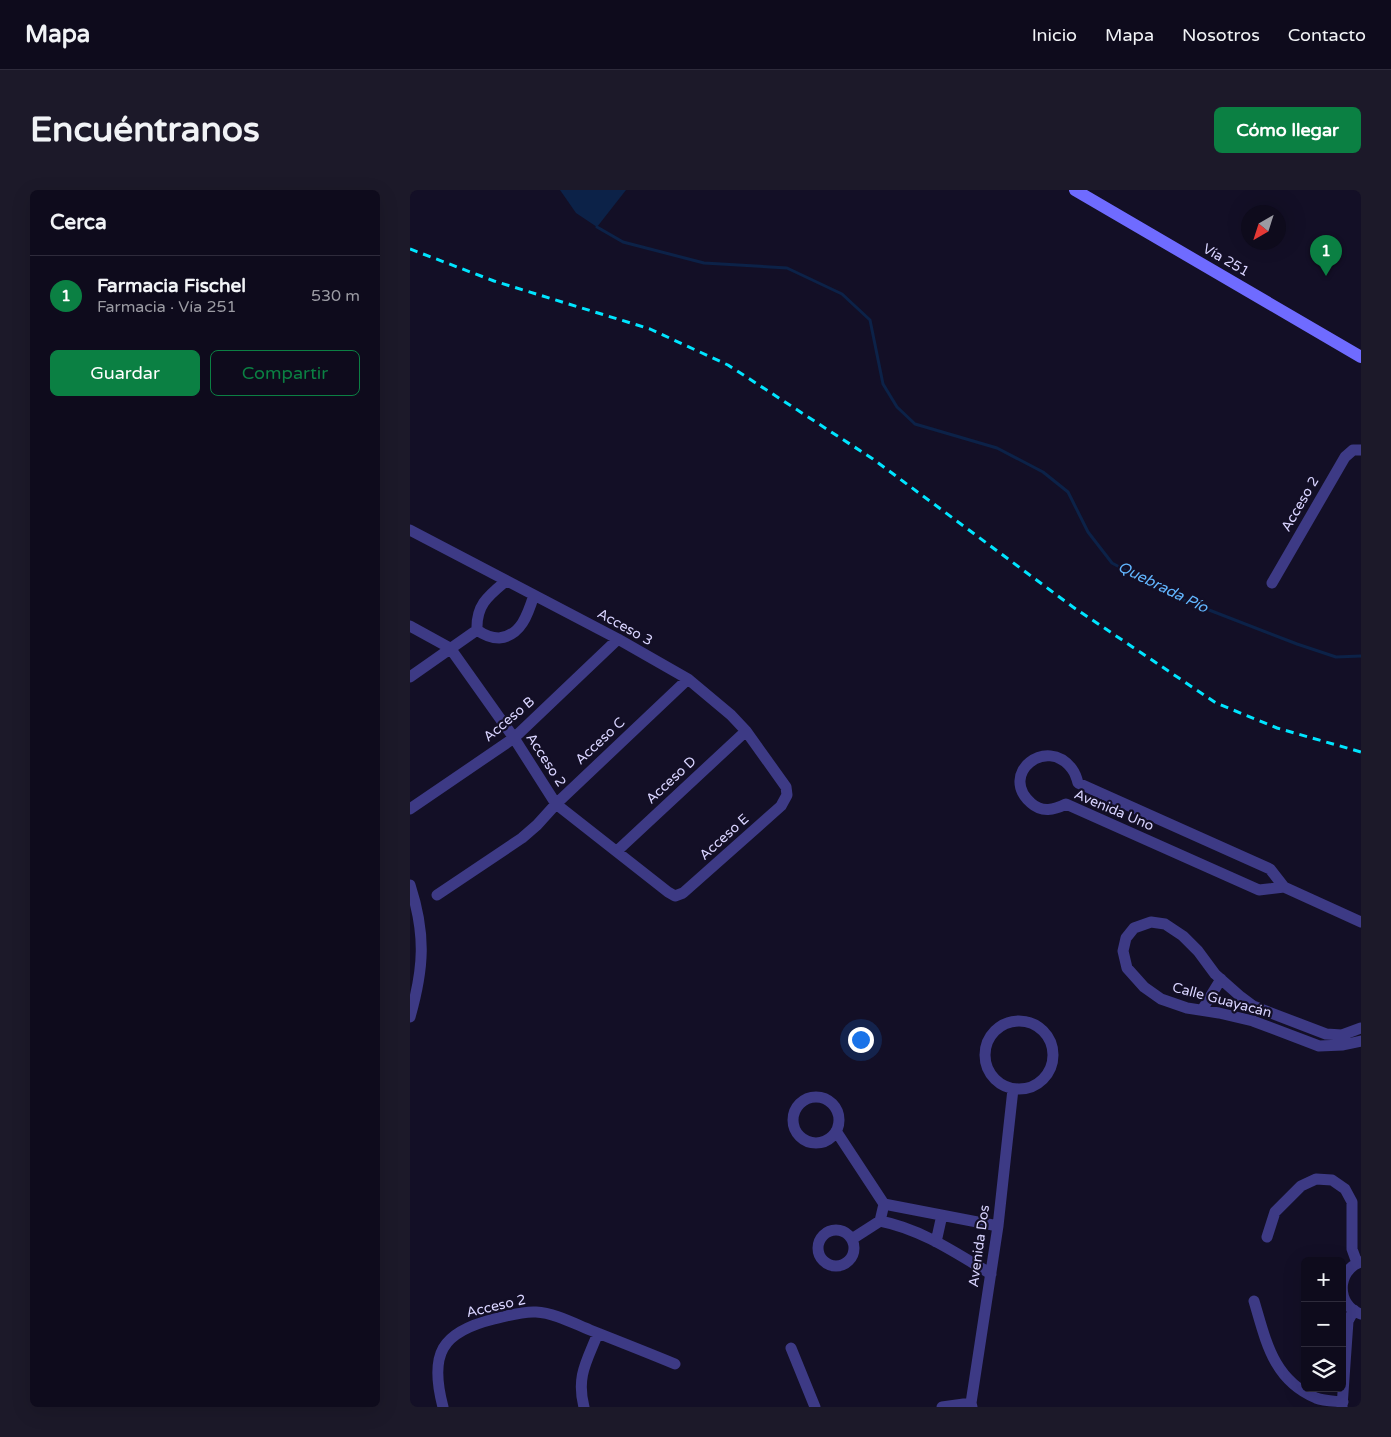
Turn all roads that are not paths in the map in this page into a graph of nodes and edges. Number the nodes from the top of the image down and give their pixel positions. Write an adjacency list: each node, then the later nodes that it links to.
1 (1075, 190): 2 (main road, Vía 251)
2 (1361, 357)
3 (1361, 450): 6 (street, Acceso 2)
4 (410, 530): 5 (street, Acceso 3)
5 (506, 581): 7 (street, Acceso 3); 9 (street)
6 (1272, 584)
7 (534, 595): 9 (street); 10 (street, Acceso 3)
8 (410, 626): 11 (street, Acceso 2)
9 (477, 630): 11 (street)
10 (618, 639): 13 (street, Acceso 3); 15 (street, Acceso B)
11 (450, 648): 12 (street); 15 (street, Acceso 2)
12 (410, 677)
13 (688, 679): 14 (street, Acceso 3); 17 (street, Acceso C)
14 (746, 731): 16 (street, Acceso 3); 19 (street, Acceso D)
15 (514, 738): 17 (street, Acceso 2); 18 (street, Acceso B)
16 (788, 795): 23 (street, Acceso E)
17 (556, 804): 19 (street, Acceso 2); 22 (street, Acceso C)
18 (410, 809)
19 (617, 851): 23 (street, Acceso 2)
20 (410, 885): 27 (street)
21 (1284, 887): 21 (street, Avenida Uno); 24 (street, Avenida Uno)
22 (437, 895)
23 (675, 896)
24 (1361, 922)
25 (1221, 979): 26 (street); 26 (street, Calle Guayacán); 28 (street, Calle Guayacán)
26 (1202, 1010): 30 (street, Calle Guayacán)
27 (410, 1017)
28 (1295, 1021): 29 (street, Calle Guayacán); 30 (street)
29 (1361, 1028)
30 (1288, 1035): 31 (street, Calle Guayacán)
31 (1361, 1041)
32 (1012, 1089): 32 (street); 37 (street, Avenida Dos)
33 (836, 1131): 33 (street); 34 (street)
34 (884, 1204): 35 (street); 36 (street)
35 (942, 1215): 37 (street); 40 (street)
36 (880, 1221): 39 (street); 40 (street)
37 (998, 1226): 42 (street, Avenida Dos)
38 (1267, 1237): 41 (street)
39 (852, 1239)
40 (936, 1242): 42 (street)
41 (1359, 1262): 44 (street)
42 (991, 1274): 49 (street, Avenida Dos)
43 (1254, 1302): 48 (street)
44 (1357, 1312): 48 (street)
45 (598, 1333): 47 (street, Acceso 2); 50 (street, Acceso 2); 51 (street)
46 (791, 1348): 52 (street)
47 (675, 1364)
48 (1343, 1404)
49 (971, 1405): 53 (street)
50 (443, 1407)
51 (584, 1407)
52 (815, 1407)
53 (942, 1407)

